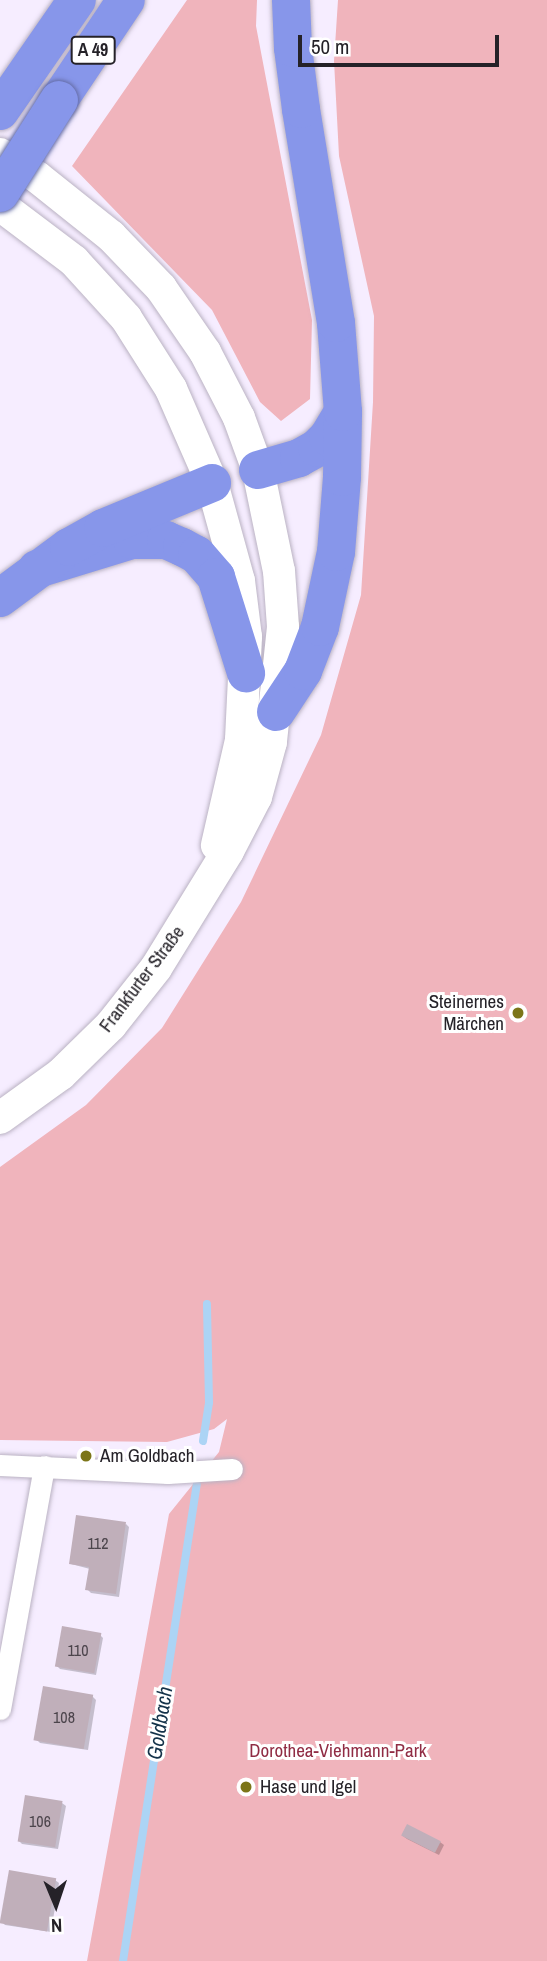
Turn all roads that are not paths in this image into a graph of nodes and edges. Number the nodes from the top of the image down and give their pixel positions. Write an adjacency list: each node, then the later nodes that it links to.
1 (77, 0): 4 (highway, A 49)
2 (127, 0): 6 (highway, A 49, bridge)
3 (291, 0): 8 (highway)
4 (0, 111)
5 (0, 153): 9 (main road)
6 (0, 193)
7 (0, 205): 10 (main road)
8 (343, 412): 9 (highway); 14 (highway)
9 (258, 470): 10 (main road); 14 (main road)
10 (212, 484): 11 (highway); 13 (main road)
11 (37, 569): 12 (highway); 13 (highway)
12 (0, 598)
13 (246, 673): 15 (main road)
14 (276, 712): 15 (main road)
15 (206, 883): 16 (main road, Frankfurter Straße)
16 (0, 1118)
17 (0, 1465): 18 (street)
18 (44, 1466): 19 (street); 20 (street)
19 (232, 1469)
20 (0, 1709)

